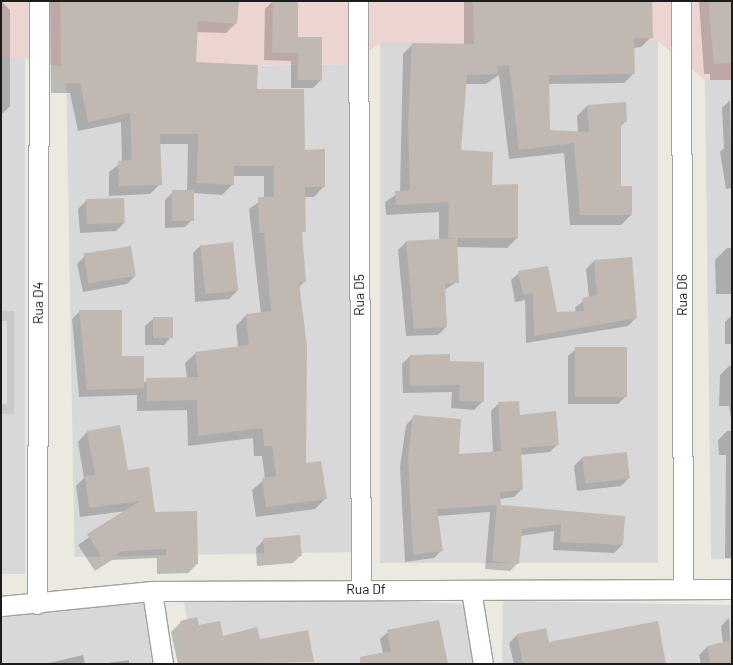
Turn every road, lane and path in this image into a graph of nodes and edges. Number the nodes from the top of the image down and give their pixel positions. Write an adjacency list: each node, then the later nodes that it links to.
1 (39, 1): 9 (street, Rua D4)
2 (358, 1): 4 (street, Rua D5)
3 (681, 1): 5 (street, Rua D6)
4 (361, 589): 7 (street, Rua Df); 8 (street, Rua Df)
5 (683, 589): 6 (street, Rua Df); 7 (street, Rua Df)
6 (732, 589)
7 (471, 590): 12 (street)
8 (152, 591): 9 (street, Rua Df); 11 (street)
9 (37, 604): 10 (street, Rua Df)
10 (1, 606)
11 (163, 664)
12 (483, 664)

